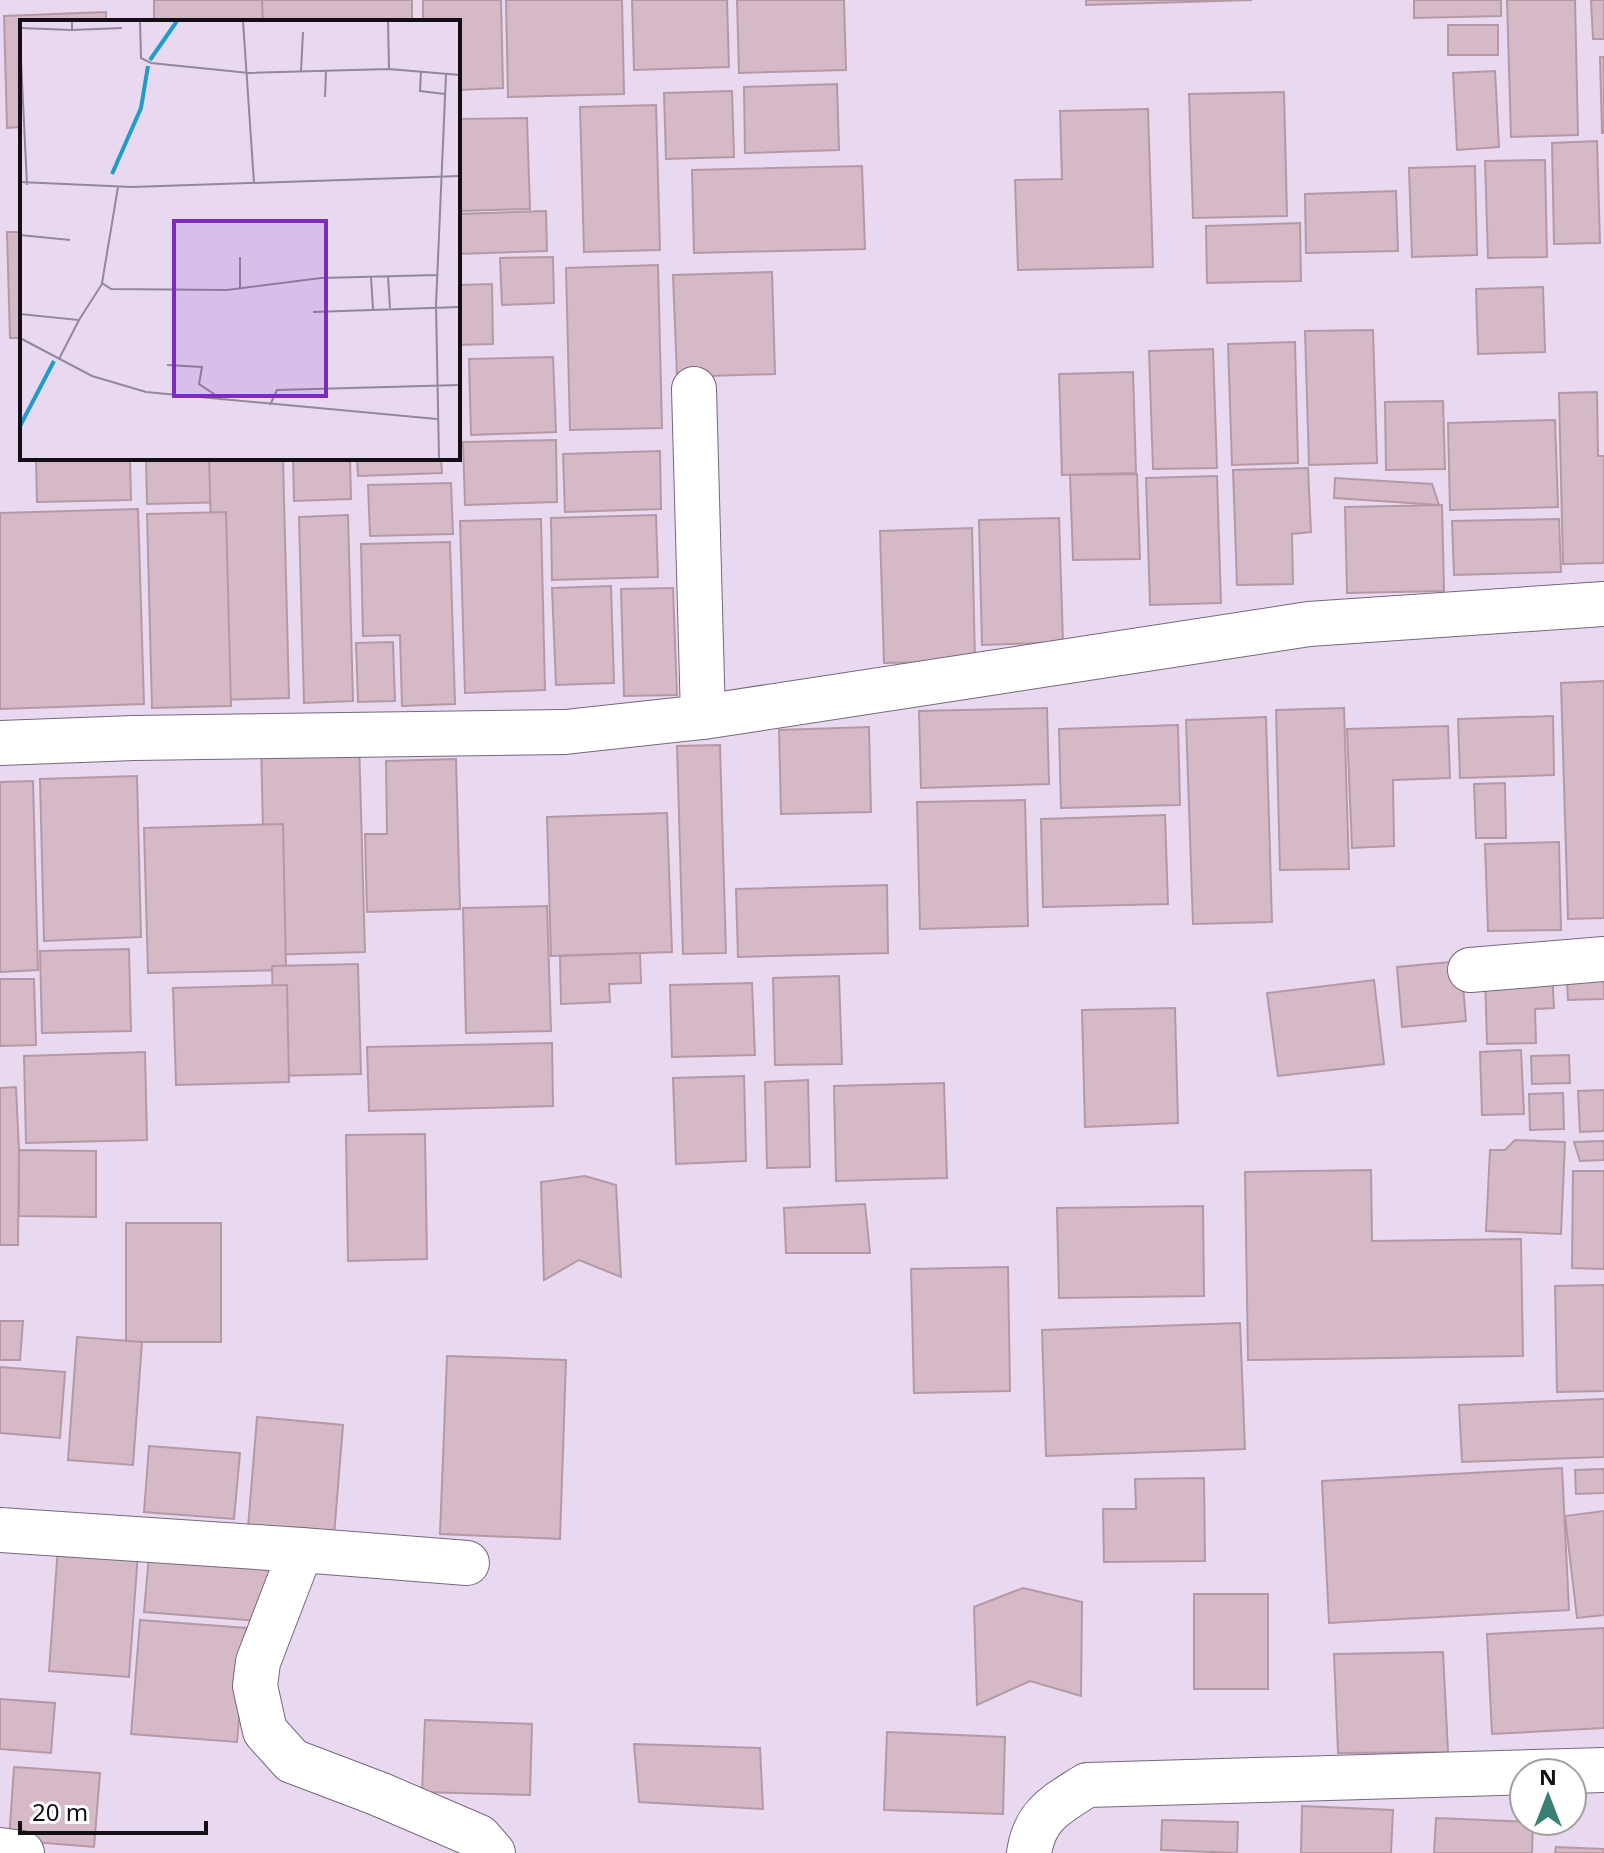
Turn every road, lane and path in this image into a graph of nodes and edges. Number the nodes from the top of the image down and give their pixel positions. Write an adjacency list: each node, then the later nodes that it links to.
1 (694, 389): 3 (street)
2 (1604, 604): 3 (street)
3 (703, 717): 4 (street)
4 (0, 743)
5 (1604, 959): 6 (street)
6 (1470, 970)
7 (0, 1530): 8 (street)
8 (301, 1550): 9 (street); 13 (street)
9 (467, 1563)
10 (1604, 1770): 14 (street)
11 (0, 1850): 12 (street)
12 (22, 1853)
13 (493, 1853)
14 (1029, 1853)

